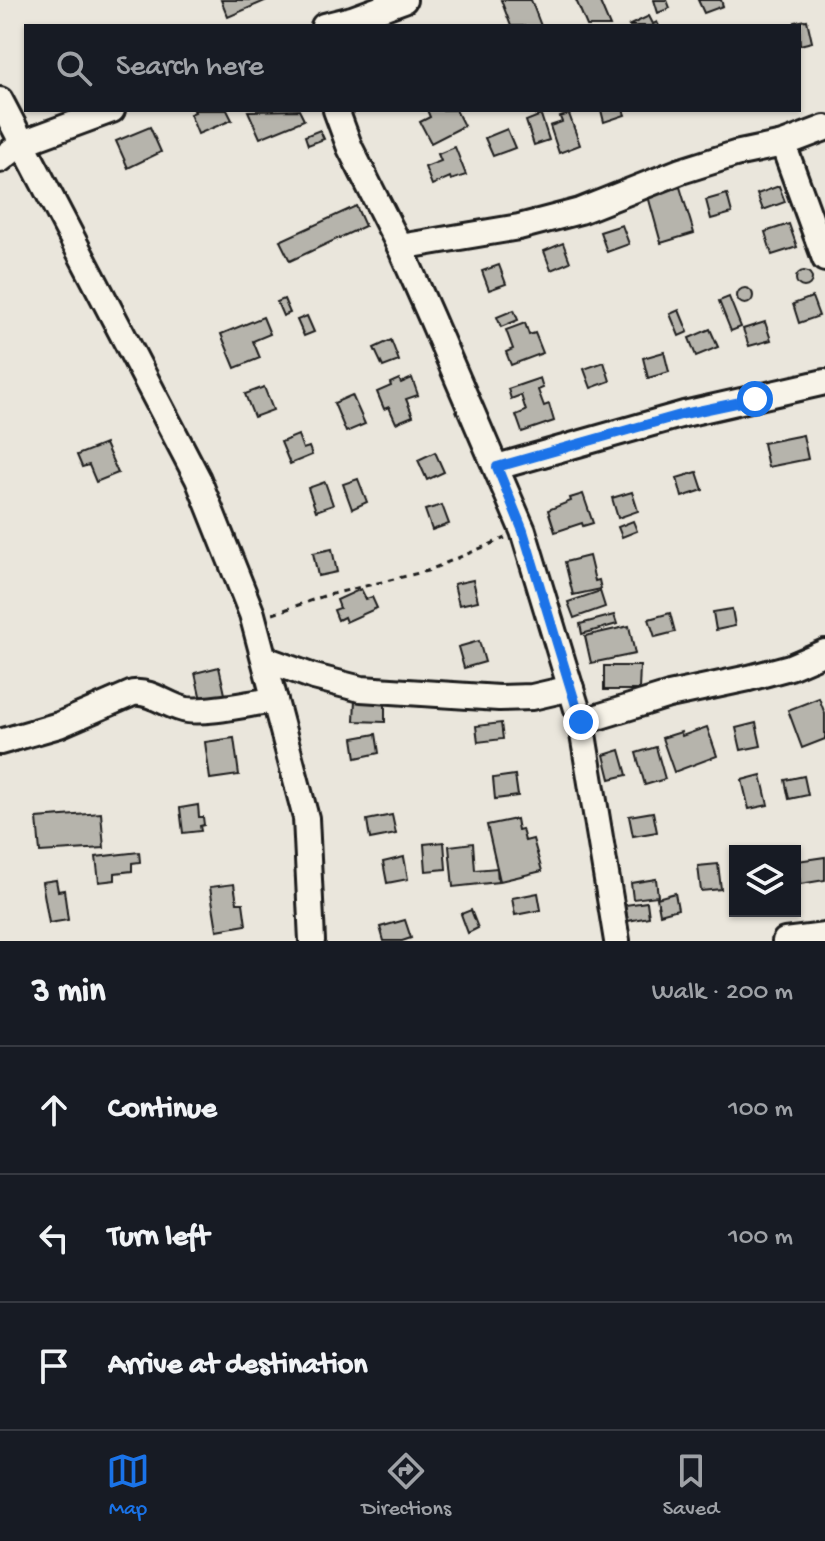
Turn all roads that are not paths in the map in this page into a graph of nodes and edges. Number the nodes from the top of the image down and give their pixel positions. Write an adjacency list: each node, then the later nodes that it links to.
1 (404, 0): 2 (street)
2 (332, 24)
3 (0, 100): 7 (street)
4 (105, 112): 7 (street)
5 (337, 112): 10 (street)
6 (825, 128): 8 (street)
7 (22, 143): 9 (street); 15 (street)
8 (783, 144): 10 (street); 11 (street)
9 (0, 160)
10 (400, 247): 13 (street)
11 (825, 259)
12 (825, 382): 13 (street)
13 (497, 467): 16 (street)
14 (825, 652): 18 (street)
15 (265, 659): 16 (street); 17 (street)
16 (571, 688): 18 (street)
17 (275, 700): 19 (street); 21 (street)
18 (581, 722): 22 (street)
19 (0, 742)
20 (825, 936): 23 (street)
21 (312, 941)
22 (617, 941)
23 (785, 941)

